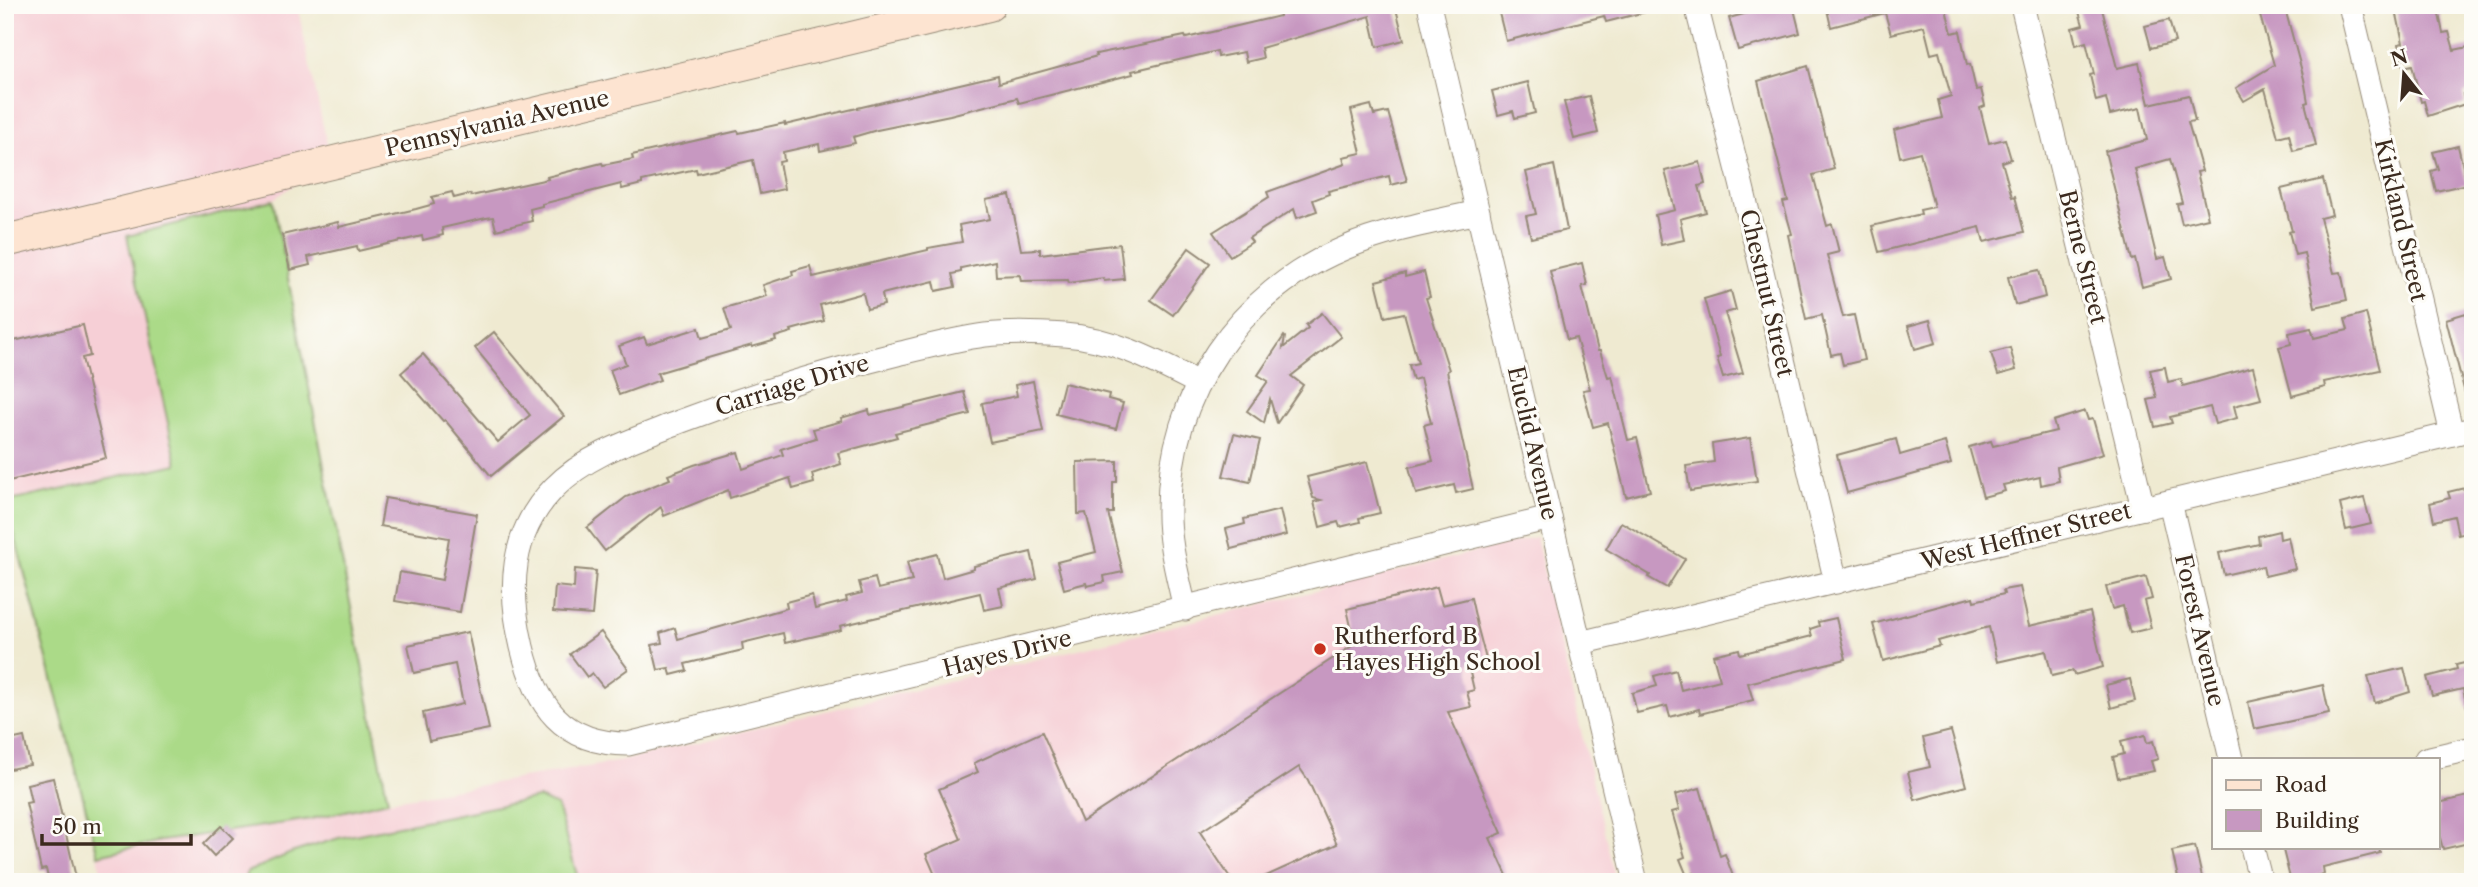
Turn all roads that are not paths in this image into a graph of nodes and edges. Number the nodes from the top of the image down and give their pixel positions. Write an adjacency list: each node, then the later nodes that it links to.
1 (989, 5): 7 (street, Pennsylvania Avenue)
2 (1429, 5): 6 (street, Euclid Avenue)
3 (1696, 5): 13 (street, Chestnut Street)
4 (2022, 5): 11 (street, Berne Street)
5 (2350, 5): 9 (street, Kirkland Street)
6 (1478, 212): 8 (street); 12 (street, Euclid Avenue)
7 (5, 241)
8 (1198, 383): 14 (street); 15 (street, Carriage Drive)
9 (2463, 432): 10 (street, West Heffner Street)
10 (2170, 502): 11 (street, West Heffner Street); 18 (street, Forest Avenue)
11 (2143, 508): 13 (street, West Heffner Street)
12 (1550, 519): 14 (street, Hayes Drive); 16 (street, Euclid Avenue)
13 (1836, 582): 16 (street, West Heffner Street)
14 (1185, 609): 15 (street, Hayes Drive)
15 (520, 636)
16 (1580, 643): 21 (street, Euclid Avenue)
17 (2473, 748): 19 (street)
18 (2231, 758)
19 (2431, 758)
20 (2252, 848): 22 (street)
21 (1636, 882)
22 (2261, 882)

